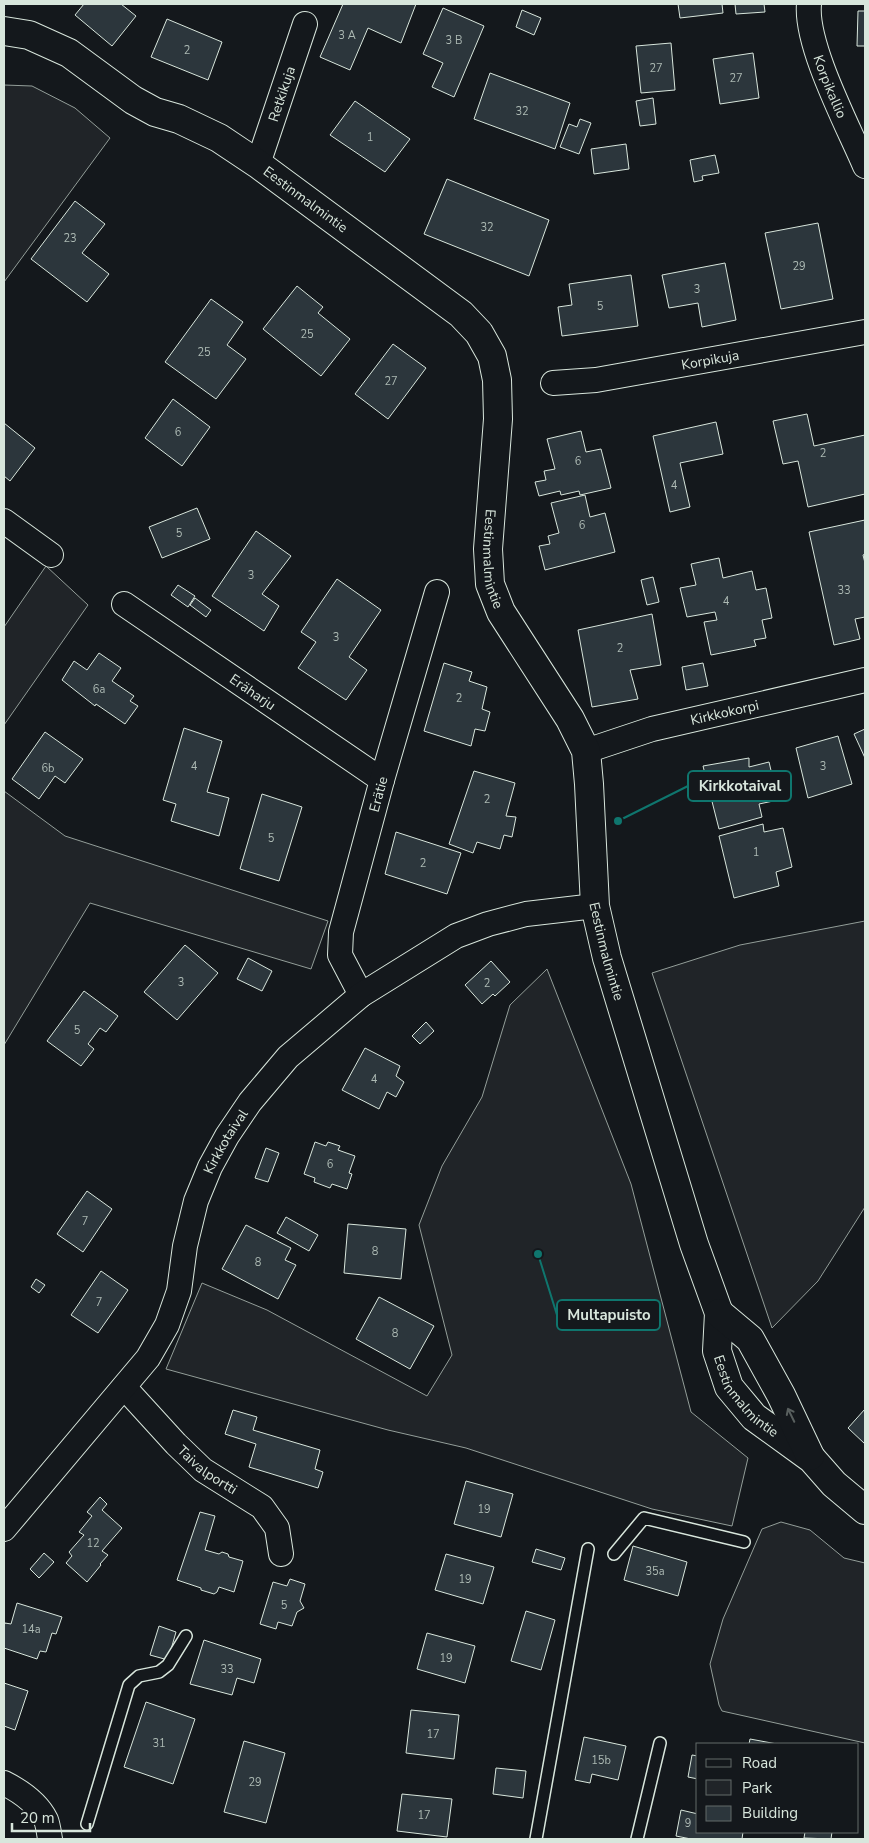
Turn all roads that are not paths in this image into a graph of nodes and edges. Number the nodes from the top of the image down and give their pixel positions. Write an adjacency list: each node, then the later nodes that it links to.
1 (809, 4): 5 (street, Korpikallio)
2 (305, 24): 4 (street, Retkikuja)
3 (4, 31): 4 (street, Eestinmalmintie)
4 (258, 164): 13 (street, Eestinmalmintie)
5 (865, 166)
6 (865, 332): 7 (street, Korpikuja)
7 (553, 382)
8 (4, 521): 9 (street)
9 (51, 554)
10 (438, 592): 14 (street, Erätie)
11 (124, 604): 14 (street, Eräharju)
12 (865, 680): 13 (street, Kirkkokorpi)
13 (586, 751): 15 (street, Eestinmalmintie)
14 (382, 780): 16 (street, Erätie)
15 (595, 906): 16 (street, Kirkkotaival); 17 (street, Eestinmalmintie)
16 (361, 995): 18 (street, Kirkkotaival)
17 (718, 1313): 19 (street, Eestinmalmintie, one-way to 17); 19 (street, Eestinmalmintie)
18 (124, 1387): 21 (street, Kirkkotaival); 24 (street, Taivalportti)
19 (812, 1459): 20 (street, Eestinmalmintie)
20 (865, 1510)
21 (4, 1529)
22 (744, 1542): 25 (lane)
23 (588, 1549): 31 (lane)
24 (281, 1554)
25 (614, 1554)
26 (186, 1636): 29 (lane)
27 (660, 1743): 32 (lane)
28 (4, 1783): 30 (street)
29 (87, 1824)
30 (50, 1839)
31 (536, 1839)
32 (637, 1839)

